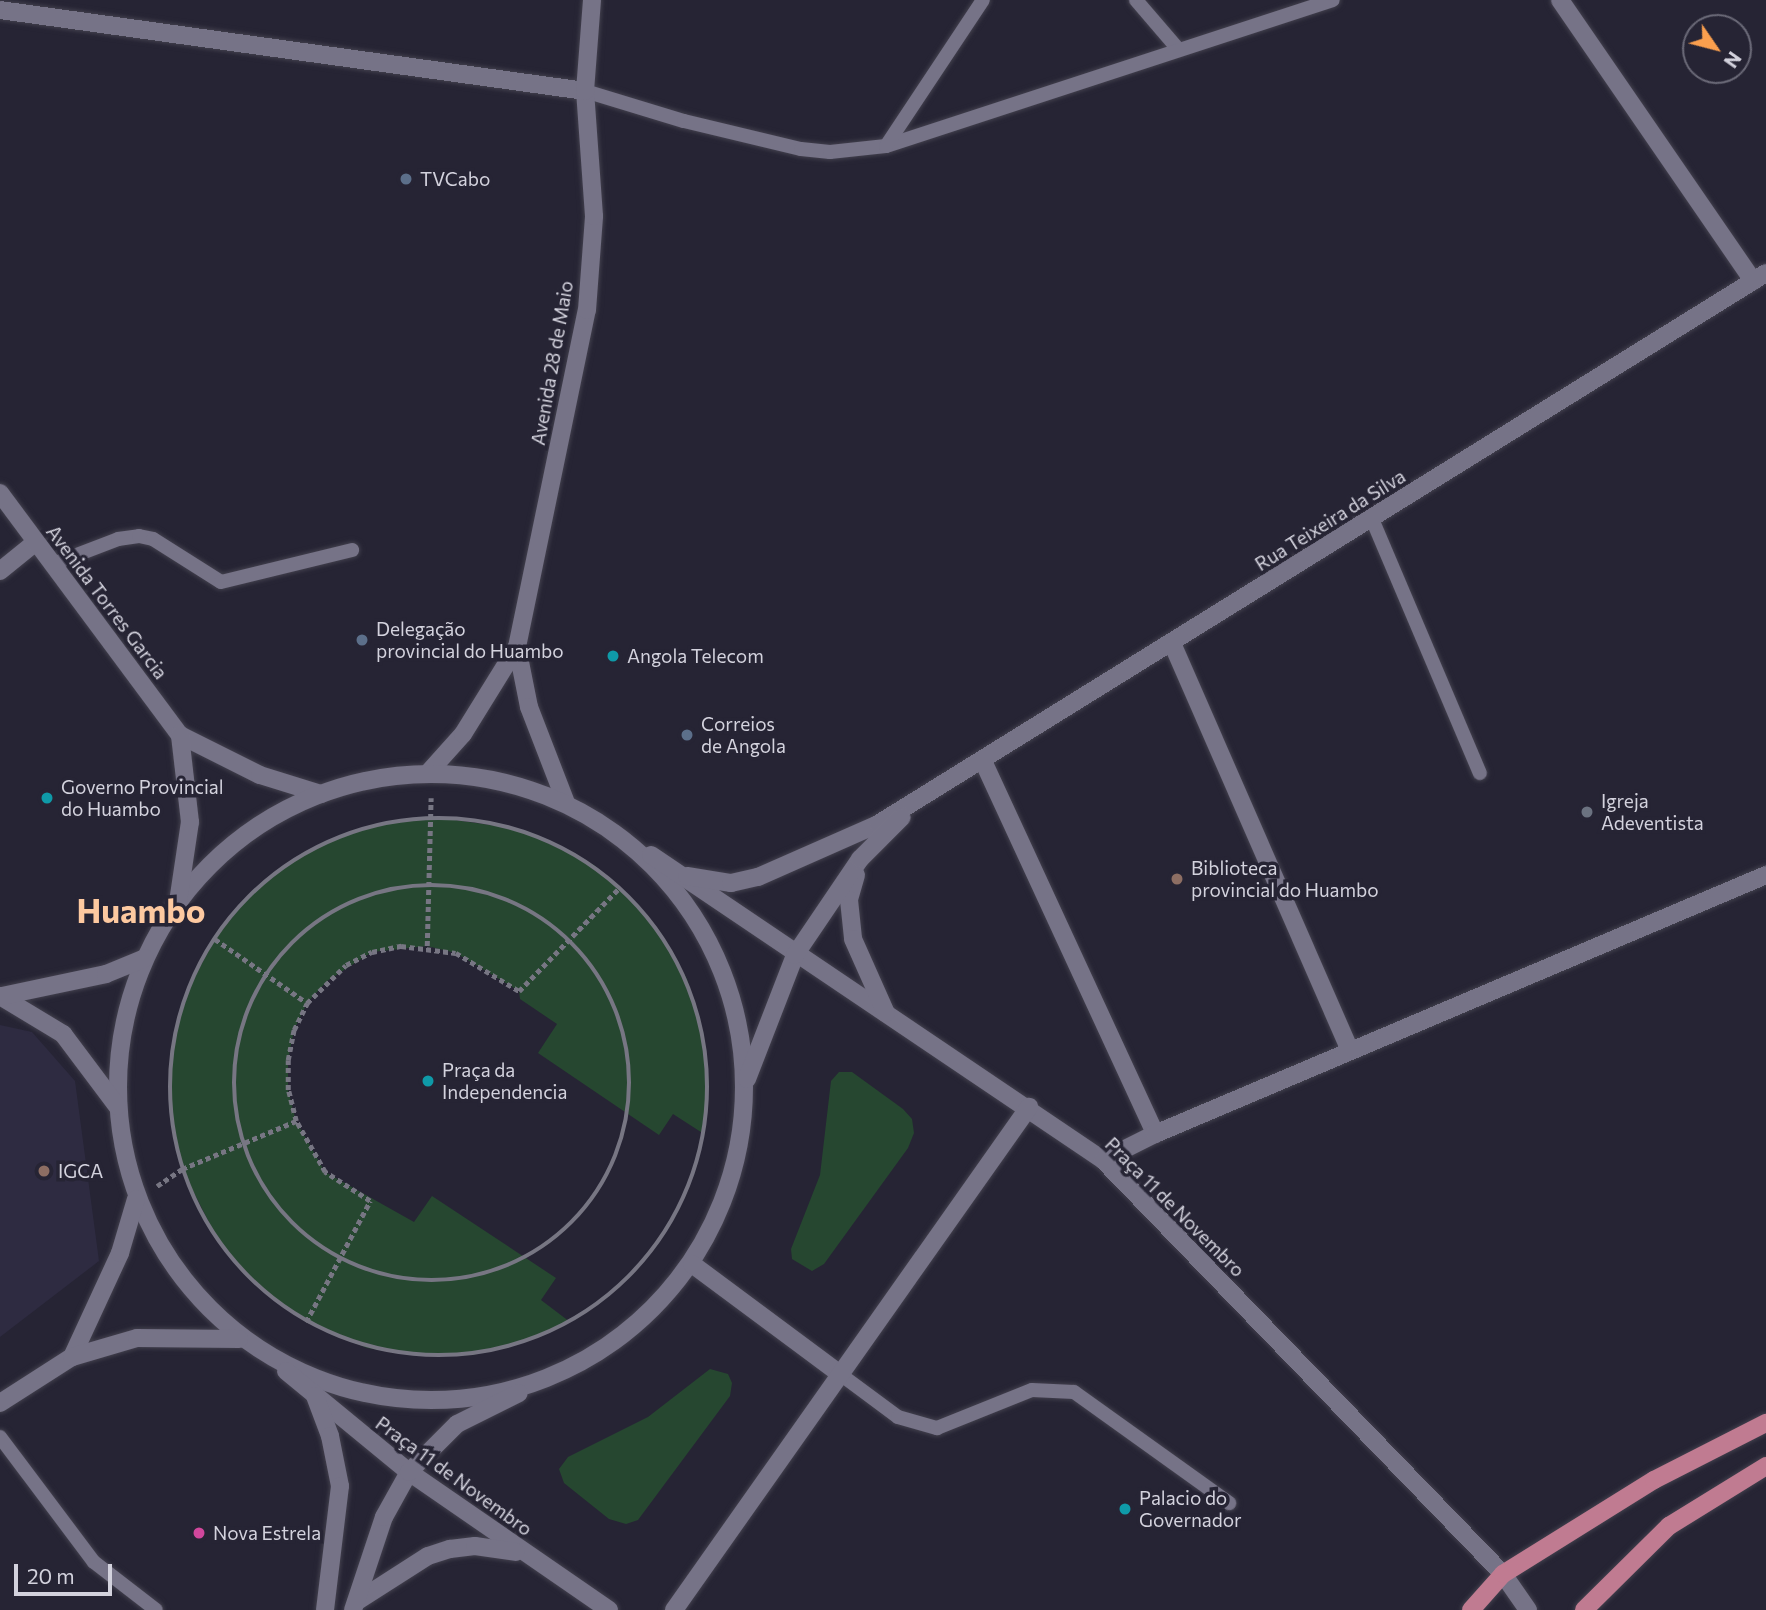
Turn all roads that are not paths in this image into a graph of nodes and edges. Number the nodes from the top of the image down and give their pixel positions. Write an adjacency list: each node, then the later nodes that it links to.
1 (593, 0): 8 (street, Avenida 28 de Maio)
2 (983, 0): 9 (lane)
3 (1136, 0): 7 (lane)
4 (1333, 0): 7 (lane)
5 (1560, 0): 10 (street)
6 (0, 10): 8 (street)
7 (1178, 49): 9 (lane)
8 (585, 91): 9 (lane); 18 (street, Avenida 28 de Maio)
9 (886, 146)
10 (1759, 277): 12 (street, Rua Teixeira da Silva)
11 (0, 493): 13 (street, Avenida Torres Garcia)
12 (1372, 519): 17 (street, Rua Teixeira da Silva); 22 (lane)
13 (36, 542): 15 (street, Avenida Torres Garcia); 16 (street)
14 (352, 550): 15 (lane)
15 (53, 564): 19 (street, Avenida Torres Garcia)
16 (0, 571)
17 (1172, 643): 20 (street, Rua Teixeira da Silva); 35 (street)
18 (517, 647): 21 (street); 25 (street)
19 (180, 735): 23 (street); 30 (street)
20 (983, 761): 24 (street, Rua Teixeira da Silva); 39 (street)
21 (428, 773): 23 (street, Praça 11 de Novembro); 25 (street, Praça 11 de Novembro)
22 (1480, 773)
23 (321, 793): 30 (street, Praça 11 de Novembro)
24 (917, 802): 27 (street, Rua Teixeira da Silva); 29 (street, Rua Teixeira da Silva)
25 (566, 803): 26 (street, Praça 11 de Novembro)
26 (625, 839): 29 (street, Praça 11 de Novembro); 36 (street, Praça 11 de Novembro)
27 (860, 859): 31 (street, Rua Teixeira da Silva); 34 (street)
28 (1766, 874): 35 (street)
29 (687, 876): 31 (street, Praça 11 de Novembro)
30 (178, 902): 32 (street, Praça 11 de Novembro)
31 (795, 955): 34 (street, Praça 11 de Novembro); 36 (street, Rua Teixeira da Silva)
32 (145, 958): 33 (street); 37 (street, Praça 11 de Novembro)
33 (1, 996): 37 (street)
34 (887, 1017): 38 (street, Praça 11 de Novembro)
35 (1350, 1051): 39 (street)
36 (745, 1084): 42 (street, Praça 11 de Novembro)
37 (117, 1106): 41 (street, Praça 11 de Novembro)
38 (1029, 1107): 40 (street, Praça 11 de Novembro); 46 (street)
39 (1155, 1134): 40 (street)
40 (1103, 1160): 56 (street, Praça 11 de Novembro)
41 (136, 1199): 43 (street, Praça 11 de Novembro); 44 (street)
42 (692, 1264): 46 (street); 47 (street, Praça 11 de Novembro)
43 (239, 1339): 44 (street); 45 (street, Praça 11 de Novembro)
44 (72, 1357): 49 (street)
45 (281, 1366): 47 (street, Praça 11 de Novembro); 48 (street, Praça 11 de Novembro)
46 (840, 1374): 54 (lane); 61 (street)
47 (532, 1386): 53 (street)
48 (315, 1396): 53 (street, Praça 11 de Novembro); 59 (street)
49 (0, 1403)
50 (1766, 1423): 56 (main road)
51 (0, 1437): 58 (lane)
52 (1766, 1466): 64 (main road)
53 (409, 1472): 55 (street, Praça 11 de Novembro); 57 (street)
54 (1229, 1503)
55 (524, 1554): 57 (street); 60 (street, Praça 11 de Novembro)
56 (1503, 1574): 62 (main road); 63 (street, Praça 11 de Novembro)
57 (355, 1606)
58 (156, 1610)
59 (325, 1610)
60 (608, 1610)
61 (674, 1610)
62 (1471, 1610)
63 (1528, 1610)
64 (1584, 1610)

